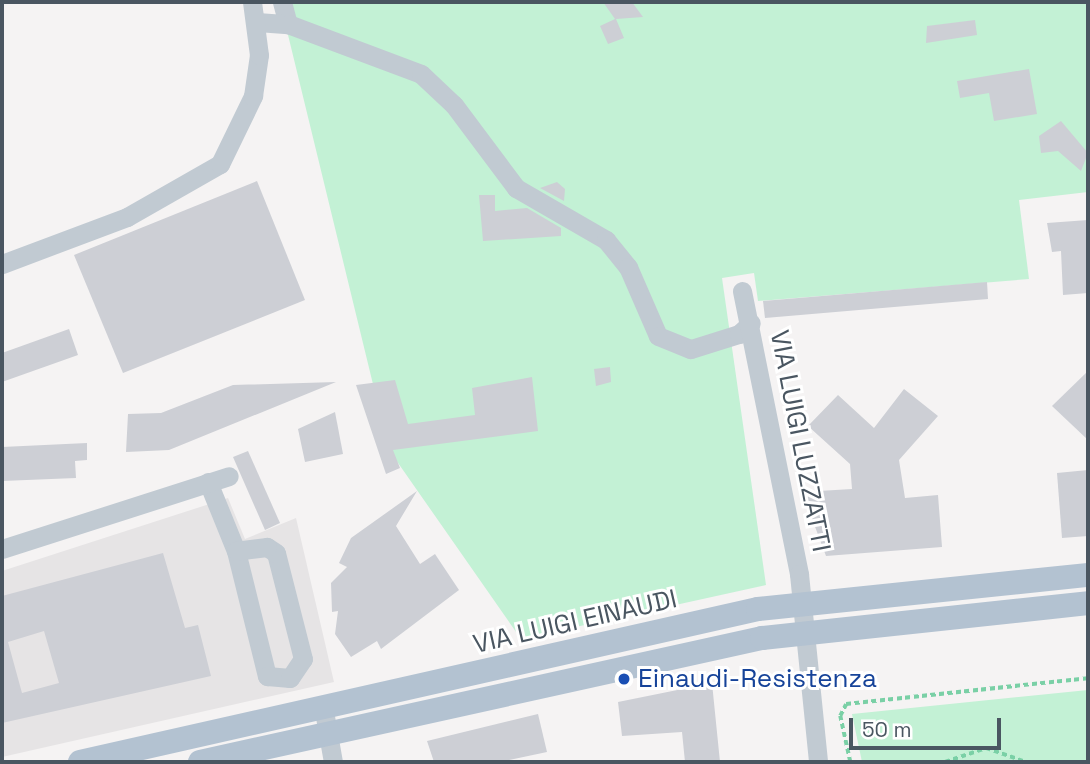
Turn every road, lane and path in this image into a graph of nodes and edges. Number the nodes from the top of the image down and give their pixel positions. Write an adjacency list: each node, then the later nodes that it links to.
1 (252, 2): 3 (street)
2 (282, 2): 4 (street)
3 (257, 22): 4 (street); 5 (street)
4 (288, 24): 7 (street)
5 (2, 264)
6 (742, 291): 7 (street, VIA LUIGI LUZZATTI)
7 (751, 323): 13 (street, VIA LUIGI LUZZATTI)
8 (229, 476): 9 (street)
9 (208, 482): 10 (street); 11 (street)
10 (2, 550)
11 (236, 551): 11 (street)
12 (1088, 575): 13 (main road, VIA LUIGI EINAUDI)
13 (803, 603): 15 (street, VIA LUIGI LUZZATTI); 17 (main road, VIA LUIGI EINAUDI)
14 (1088, 603): 15 (main road, VIA LUIGI EINAUDI)
15 (806, 633): 17 (main road, VIA LUIGI EINAUDI); 21 (street, VIA LUIGI LUZZATTI)
16 (1088, 678): 22 (path)
17 (326, 722): 18 (main road, VIA LUIGI EINAUDI); 19 (main road, VIA LUIGI EINAUDI); 20 (street)
18 (80, 762)
19 (200, 762)
20 (333, 762)
21 (818, 762)
22 (850, 762)
23 (945, 762): 24 (path)
24 (1026, 762)

